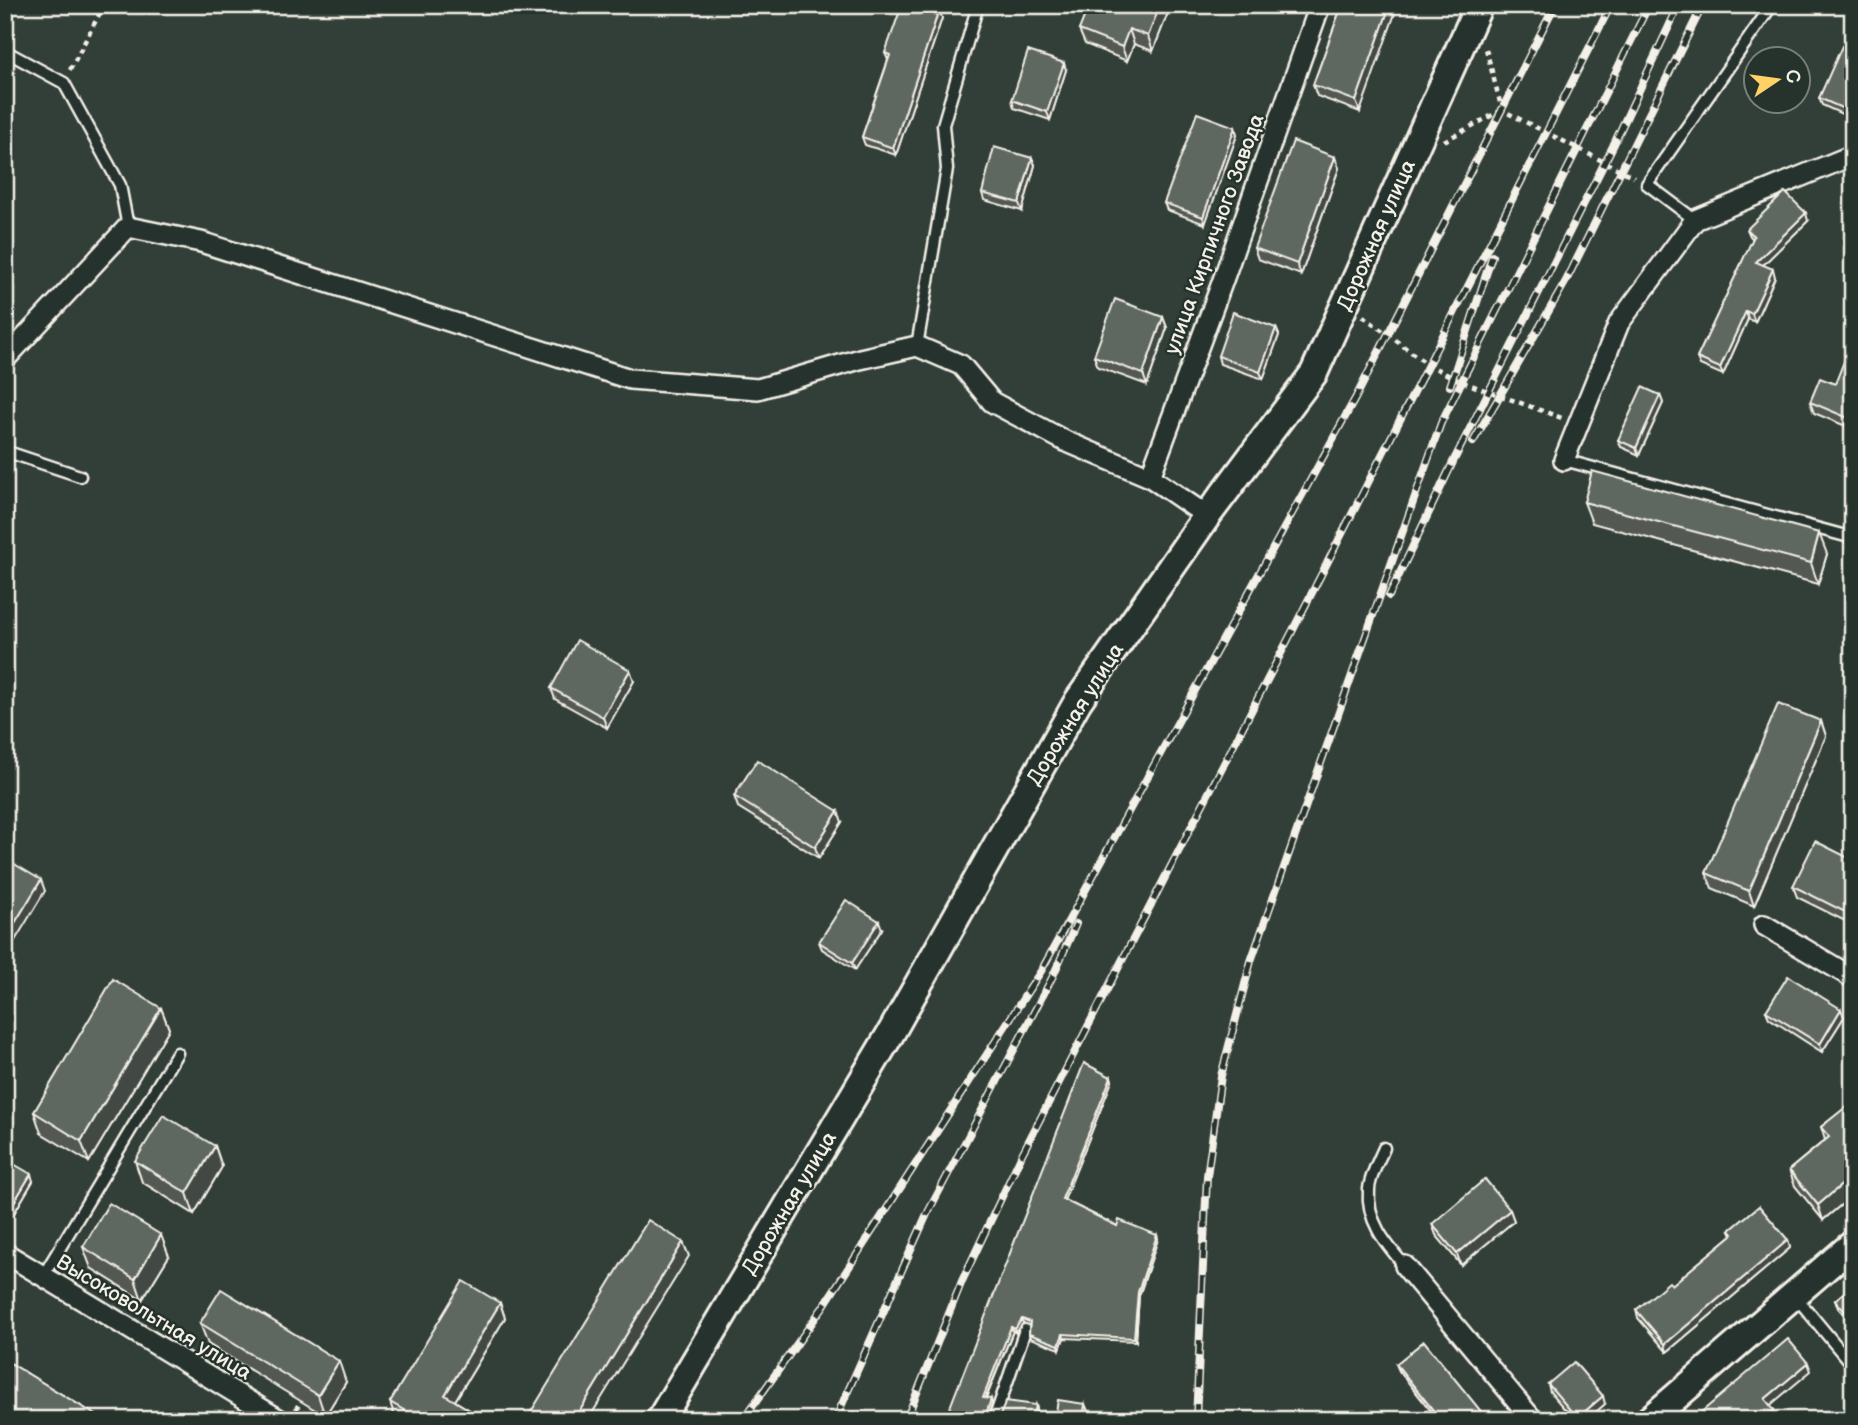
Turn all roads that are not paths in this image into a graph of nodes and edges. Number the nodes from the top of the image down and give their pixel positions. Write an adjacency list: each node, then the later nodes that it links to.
1 (978, 5): 9 (lane)
2 (1320, 5): 14 (street, улица Кирпичного Завода)
3 (1479, 5): 15 (street, Дорожная улица)
4 (1772, 5): 7 (lane)
5 (5, 51): 8 (lane)
6 (1853, 155): 7 (street)
7 (1695, 220): 12 (street)
8 (128, 227): 9 (street); 10 (street)
9 (917, 346): 14 (street)
10 (5, 359)
11 (5, 451): 13 (lane)
12 (1564, 460): 16 (lane)
13 (80, 476)
14 (1150, 477): 15 (street)
15 (1207, 516): 29 (street, Дорожная улица)
16 (1853, 538)
17 (1764, 925): 18 (street)
18 (1853, 978)
19 (177, 1052): 24 (lane)
20 (1384, 1148): 23 (lane)
21 (1853, 1244): 25 (street)
22 (5, 1254): 24 (street, Высоковольтная улица)
23 (1405, 1266): 31 (street)
24 (43, 1276): 28 (street, Высоковольтная улица)
25 (1793, 1294): 27 (lane); 32 (street)
26 (1026, 1330): 30 (lane)
27 (1853, 1366)
28 (280, 1420)
29 (660, 1420)
30 (994, 1420)
31 (1533, 1420)
32 (1649, 1420)

